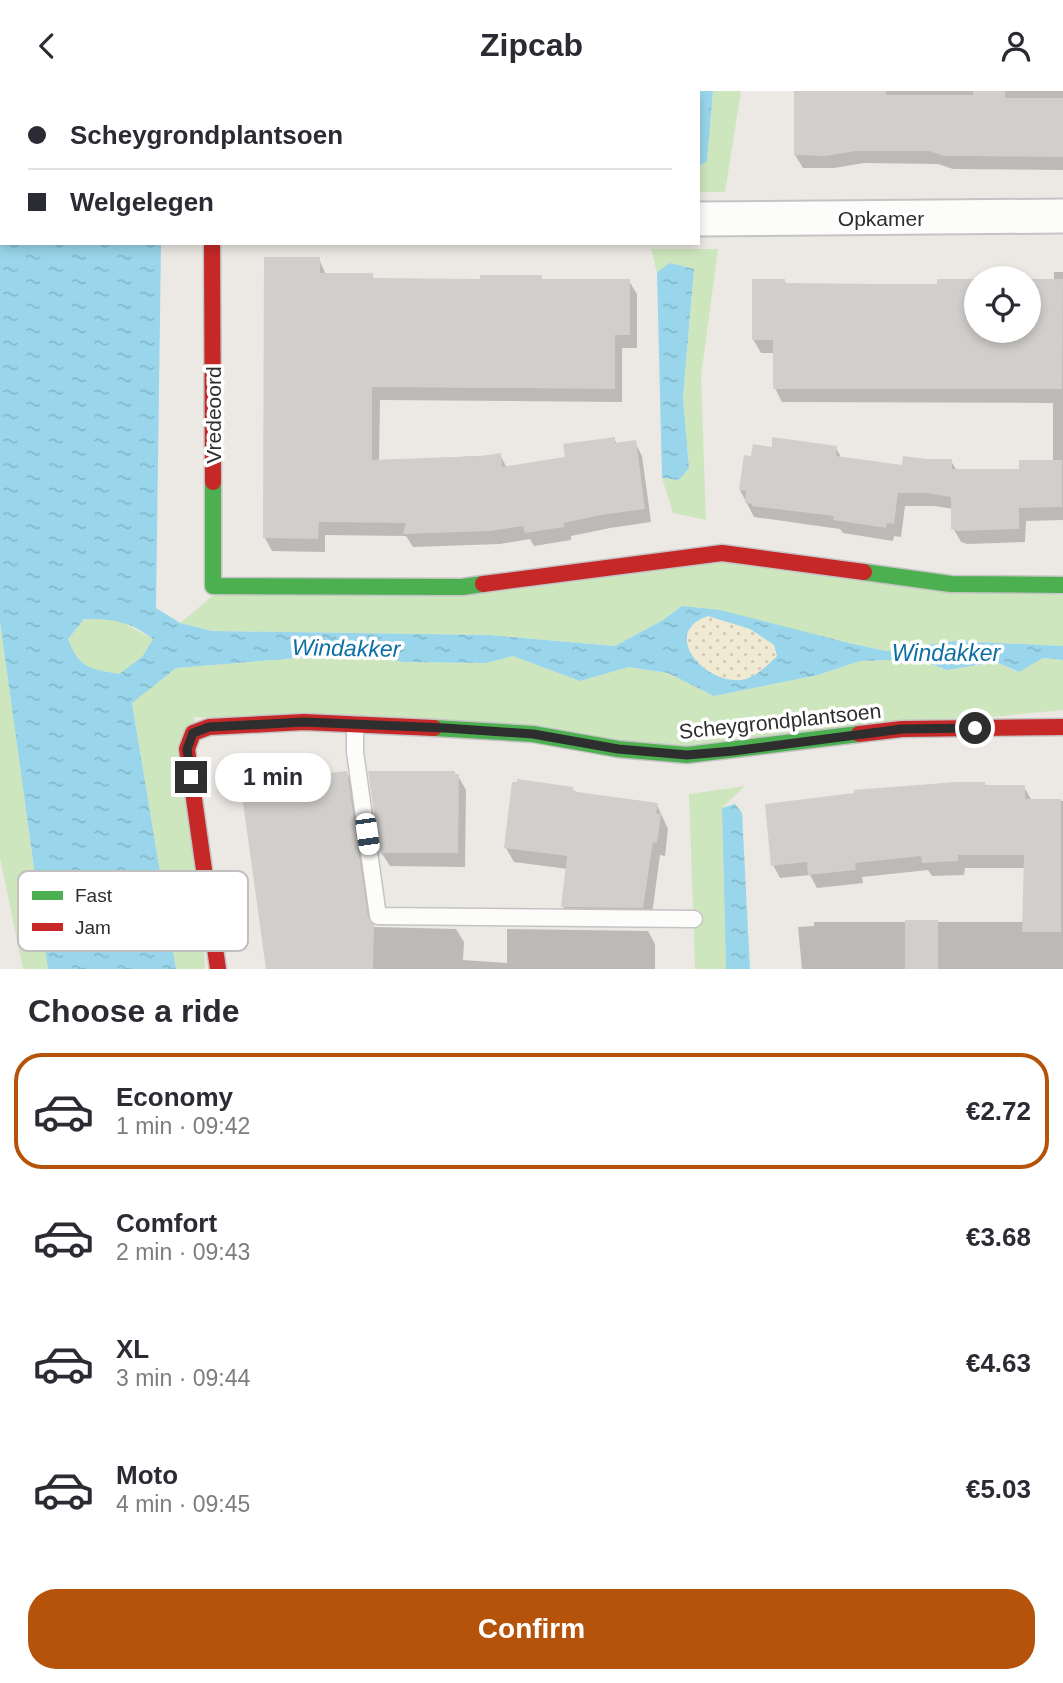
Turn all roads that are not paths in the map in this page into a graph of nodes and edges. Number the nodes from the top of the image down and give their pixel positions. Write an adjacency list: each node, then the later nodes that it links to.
1 (1063, 216): 2 (street, Opkamer)
2 (700, 219)
3 (212, 245): 4 (street, Vredeoord)
4 (1063, 585)
5 (355, 724): 6 (street, Scheygrondplantsoen); 7 (street, Scheygrondplantsoen); 8 (lane)
6 (1063, 727)
7 (204, 871)
8 (694, 919)
9 (215, 951): 10 (street, Scheygrondplantsoen)
10 (218, 969)

